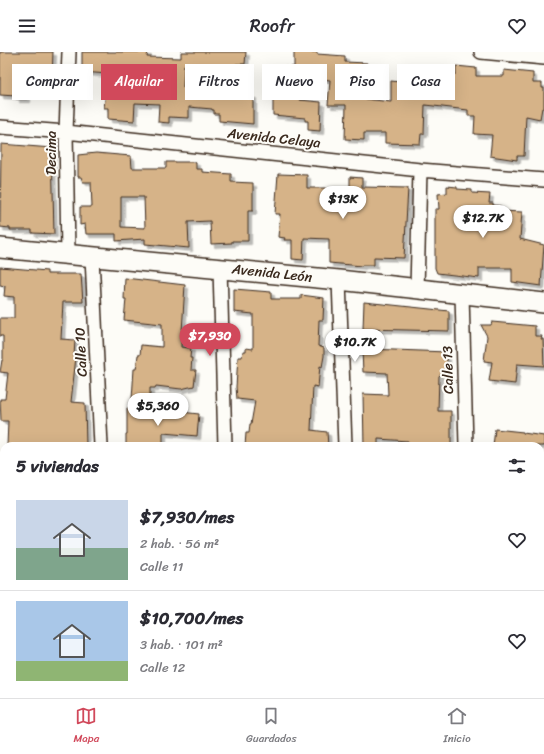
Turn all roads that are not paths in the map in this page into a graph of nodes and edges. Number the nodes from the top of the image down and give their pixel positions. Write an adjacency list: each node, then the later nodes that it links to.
1 (68, 52): 5 (street, Decima)
2 (481, 52): 3 (street)
3 (544, 58)
4 (0, 127): 5 (street, Avenida Celaya)
5 (66, 132): 6 (street, Avenida Celaya); 9 (street, Decima)
6 (420, 170): 7 (street, Avenida Celaya); 13 (street)
7 (544, 180)
8 (0, 248): 9 (street, Avenida León)
9 (68, 254): 10 (street, Avenida León)
10 (92, 257): 11 (street, Avenida León); 16 (street, Calle 10)
11 (220, 268): 12 (street, Avenida León); 17 (street)
12 (340, 280): 13 (street, Avenida León); 18 (street)
13 (417, 289): 14 (street, Avenida León)
14 (462, 294): 15 (street, Avenida León); 19 (street, Calle 13)
15 (544, 303)
16 (101, 442)
17 (225, 442)
18 (345, 442)
19 (466, 442)

